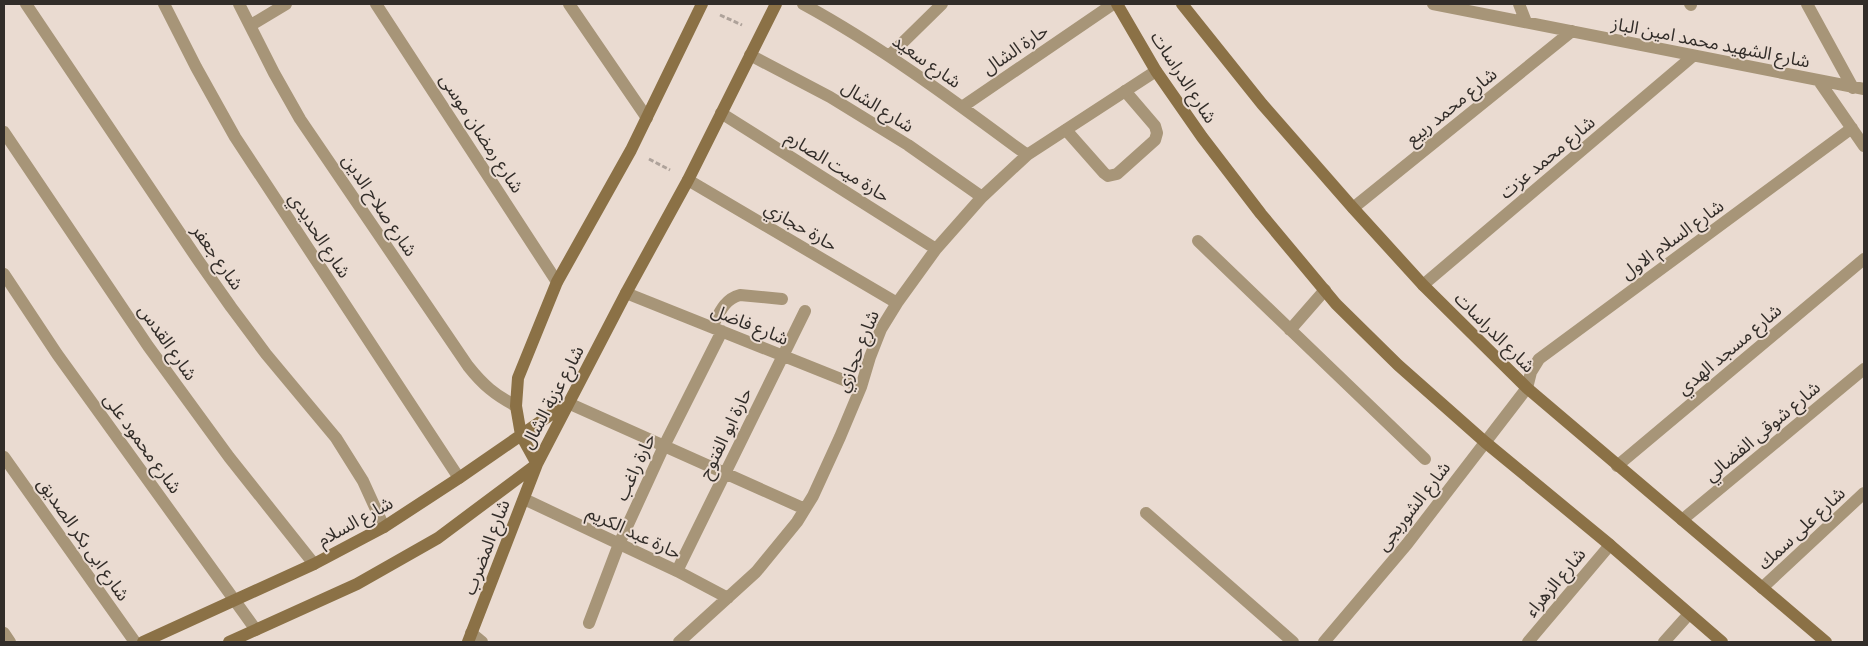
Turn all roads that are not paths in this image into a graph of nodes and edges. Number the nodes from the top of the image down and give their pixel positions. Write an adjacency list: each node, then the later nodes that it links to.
1 (26, 4): 71 (street, شارع جعفر)
2 (164, 4): 65 (street, شارع الحديدي)
3 (240, 4): 18 (street, شارع صلاح الدين)
4 (286, 4): 18 (street)
5 (376, 4): 42 (street, شارع رمضان موسى)
6 (569, 4): 29 (street)
7 (776, 4): 20 (street, شارع عزبة الشال)
8 (802, 4): 21 (street, شارع سعيد)
9 (942, 4): 21 (street)
10 (1112, 4): 27 (street, حارة الشال)
11 (1117, 4): 23 (street, شارع الدراسات)
12 (1433, 4): 17 (street, شارع الشهيد محمد امين الباز)
13 (1519, 4): 17 (street)
14 (1807, 4): 25 (street)
15 (702, 5): 29 (street, شارع عزبة الشال)
16 (1185, 5): 37 (street, شارع الدراسات)
17 (1526, 22): 19 (street, شارع الشهيد محمد امين الباز)
18 (251, 25): 56 (street, شارع صلاح الدين)
19 (1572, 31): 22 (street, شارع الشهيد محمد امين الباز); 37 (street, شارع محمد ربيع)
20 (750, 55): 28 (street, شارع عزبة الشال); 36 (street, شارع الشال)
21 (889, 56): 27 (street, شارع سعيد)
22 (1693, 56): 24 (street, شارع الشهيد محمد امين الباز); 43 (street, شارع محمد عزت)
23 (1156, 71): 26 (street, شارع حجازي); 44 (street, شارع الدراسات)
24 (1819, 81): 25 (street, شارع الشهيد محمد امين الباز); 30 (street)
25 (1859, 89)
26 (1125, 91): 31 (street, شارع حجازي); 31 (street)
27 (962, 107): 34 (street, شارع سعيد)
28 (721, 113): 35 (street, شارع عزبة الشال); 39 (street, حارة ميت الصارم)
29 (647, 118): 42 (street, شارع عزبة الشال)
30 (1852, 128): 33 (street); 54 (street, شارع السلام الاول)
31 (1066, 130): 34 (street, شارع حجازي)
32 (4, 132): 74 (street, شارع القدس)
33 (1864, 146)
34 (1026, 155): 36 (street, شارع حجازي)
35 (688, 180): 45 (street, شارع عزبة الشال); 47 (street, حارة حجازي)
36 (982, 197): 39 (street, شارع حجازي)
37 (1352, 208): 43 (street, شارع الدراسات)
38 (1198, 241): 50 (street)
39 (936, 249): 47 (street, شارع حجازي)
40 (1864, 259): 63 (street, شارع مسجد الهدي)
41 (4, 274): 78 (street, شارع محمود على)
42 (557, 282): 56 (street, شارع عزبة الشال)
43 (1423, 285): 54 (street, شارع الدراسات)
44 (1325, 290): 50 (street); 58 (street, شارع الدراسات)
45 (626, 293): 49 (street, شارع فاضل); 55 (street, شارع عزبة الشال)
46 (782, 299): 49 (street, حارة راغب)
47 (897, 303): 53 (street, شارع حجازي)
48 (805, 311): 51 (street, حارة ابو الفتوح)
49 (717, 329): 51 (street, شارع فاضل); 59 (street, حارة راغب)
50 (1290, 330): 61 (street)
51 (783, 356): 53 (street, شارع فاضل); 64 (street, حارة ابو الفتوح)
52 (1864, 369): 70 (street, شارع شوقى الفضالي)
53 (861, 387): 68 (street, شارع حجازي)
54 (1527, 388): 58 (street, شارع الشوربجى); 63 (street, شارع الدراسات)
55 (568, 402): 57 (street, شارع السلام); 59 (street); 62 (street, شارع عزبة الشال)
56 (516, 406): 57 (street, شارع عزبة الشال)
57 (521, 435): 62 (street, شارع عزبة الشال); 65 (street, شارع السلام)
58 (1484, 442): 73 (street, شارع الدراسات); 84 (street, شارع الشوربجى)
59 (664, 446): 64 (street); 72 (street, حارة راغب)
60 (4, 457): 86 (street, شارع ابى بكر الصديق)
61 (1425, 459)
62 (537, 464): 67 (street, شارع المضرب); 81 (street)
63 (1617, 466): 70 (street, شارع الدراسات)
64 (726, 473): 68 (street); 75 (street, حارة ابو الفتوح)
65 (460, 478): 71 (street, شارع السلام)
66 (1864, 493): 76 (street, شارع على سمك)
67 (524, 499): 72 (street, حارة عبد الكريم); 83 (street, شارع المضرب)
68 (805, 509): 77 (street, شارع حجازي)
69 (1146, 514): 91 (street)
70 (1682, 520): 76 (street, شارع الدراسات)
71 (384, 527): 74 (street, شارع السلام)
72 (619, 544): 75 (street, حارة عبد الكريم); 80 (street, حارة راغب)
73 (1610, 545): 79 (street, شارع الدراسات); 92 (street, شارع الزهراء)
74 (314, 564): 78 (street, شارع السلام)
75 (677, 571): 77 (street, حارة عبد الكريم)
76 (1762, 588): 95 (street, شارع الدراسات)
77 (728, 598): 90 (street, شارع حجازي)
78 (235, 600): 81 (street, شارع محمود على); 87 (street, شارع السلام)
79 (1689, 614): 93 (street); 94 (street, شارع الدراسات)
80 (589, 623)
81 (256, 630): 88 (street)
82 (4, 633): 85 (street)
83 (470, 637): 89 (street)
84 (1329, 640)
85 (10, 642)
86 (135, 642)
87 (143, 642)
88 (229, 642)
89 (482, 642)
90 (679, 642)
91 (1292, 642)
92 (1528, 642)
93 (1664, 642)
94 (1722, 642)
95 (1826, 642)

